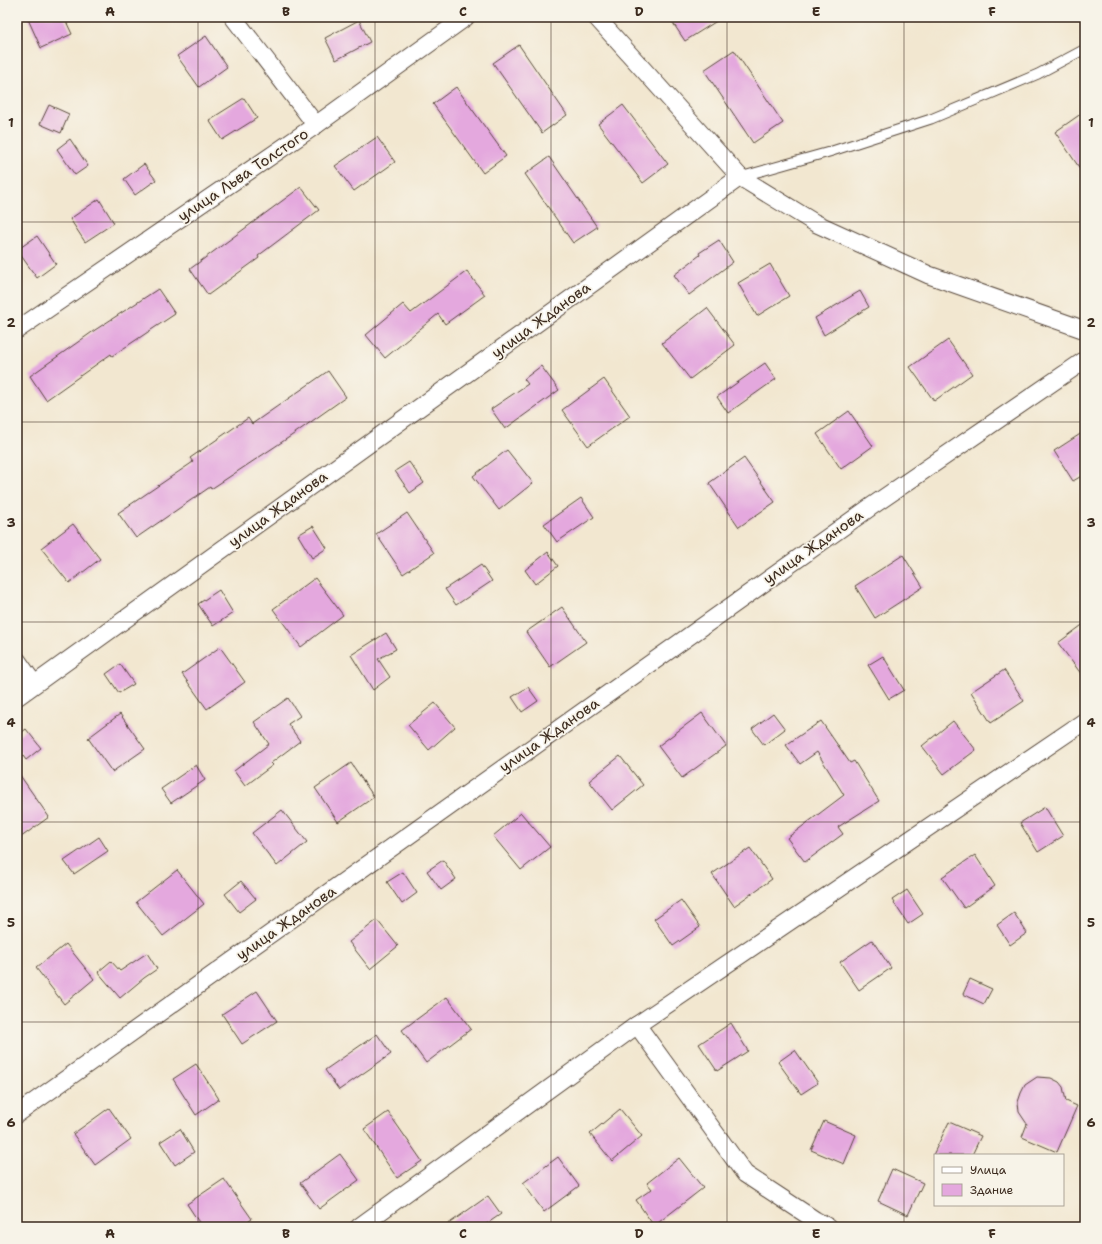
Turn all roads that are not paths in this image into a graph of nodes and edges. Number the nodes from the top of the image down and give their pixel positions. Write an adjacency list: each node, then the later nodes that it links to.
1 (233, 17): 5 (street)
2 (466, 17): 5 (street, улица Льва Толстого)
3 (596, 17): 6 (street)
4 (1085, 49): 6 (lane)
5 (316, 125): 7 (street, улица Льва Толстого)
6 (740, 177): 8 (street); 11 (street, улица Жданова)
7 (17, 330)
8 (1085, 330)
9 (1085, 360): 15 (street, улица Жданова)
10 (17, 660): 11 (street)
11 (34, 684): 12 (street, улица Жданова)
12 (17, 697)
13 (1085, 721): 14 (street)
14 (637, 1026): 16 (street); 17 (street)
15 (17, 1114)
16 (818, 1225)
17 (359, 1227)

